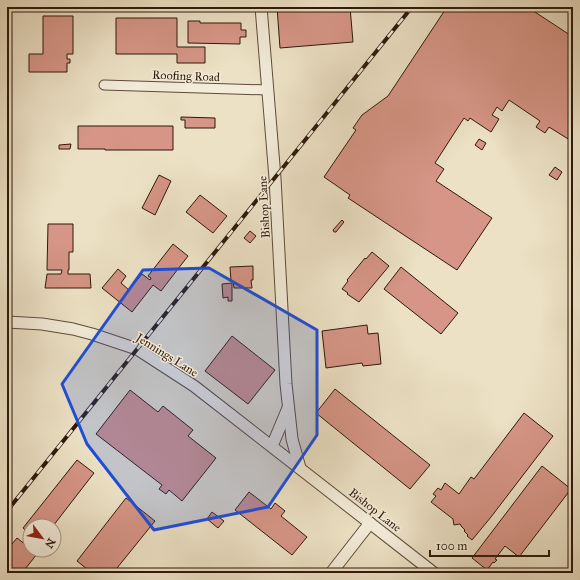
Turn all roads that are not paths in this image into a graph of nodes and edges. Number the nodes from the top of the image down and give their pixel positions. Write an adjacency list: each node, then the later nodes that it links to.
1 (261, 7): 3 (street, Bishop Lane)
2 (104, 85): 3 (street, Roofing Road)
3 (267, 90): 5 (street, Bishop Lane)
4 (7, 322): 6 (street, Jennings Lane)
5 (288, 406): 6 (street, Bishop Lane); 7 (street, Bishop Lane)
6 (272, 446): 7 (street, Bishop Lane)
7 (300, 468): 8 (street, Bishop Lane)
8 (370, 523): 9 (street); 10 (street, Bishop Lane)
9 (331, 573)
10 (434, 573)

